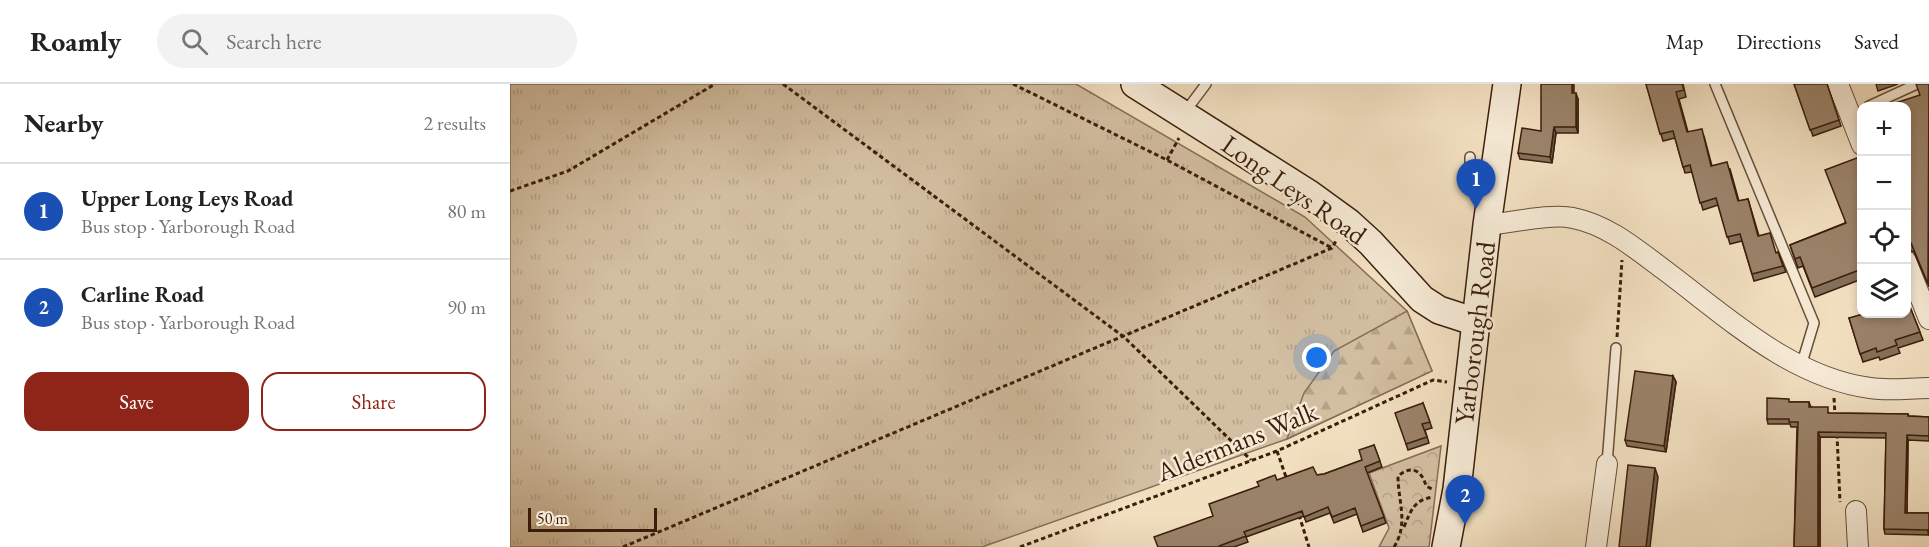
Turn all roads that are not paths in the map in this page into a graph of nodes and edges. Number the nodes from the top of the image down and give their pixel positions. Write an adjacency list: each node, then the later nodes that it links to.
1 (1136, 84): 9 (main road, Long Leys Road)
2 (1206, 84): 9 (lane)
3 (1507, 84): 11 (main road, Yarborough Road)
4 (1715, 84): 17 (lane)
5 (1838, 84): 8 (street)
6 (1917, 84): 7 (lane)
7 (1878, 102)
8 (1855, 112)
9 (1184, 114): 15 (main road, Long Leys Road)
10 (1470, 157): 11 (lane)
11 (1496, 173): 12 (main road, Yarborough Road)
12 (1487, 225): 15 (main road, Yarborough Road); 17 (street)
13 (1907, 264): 14 (street)
14 (1929, 319)
15 (1476, 322): 21 (main road, Yarborough Road)
16 (1616, 348): 19 (lane)
17 (1801, 367): 18 (street)
18 (1929, 388)
19 (1607, 464): 22 (street)
20 (1856, 511): 23 (street)
21 (1446, 547)
22 (1596, 547)
23 (1858, 547)

